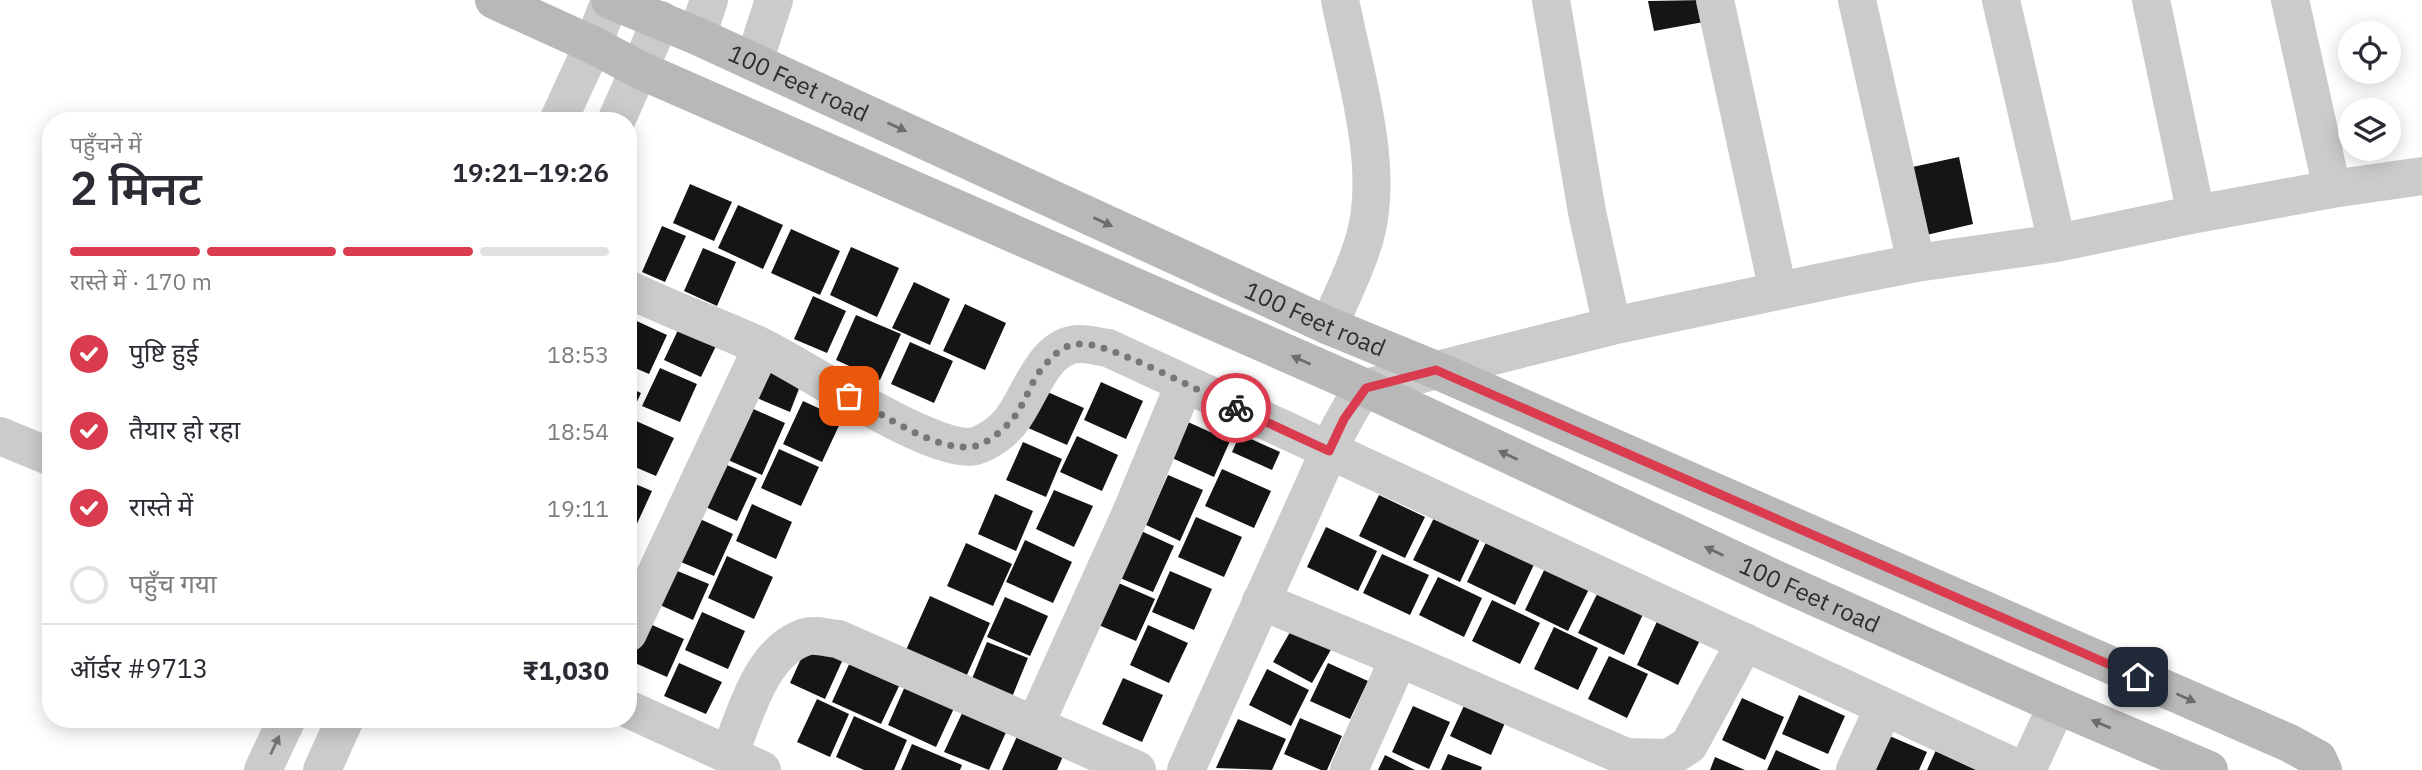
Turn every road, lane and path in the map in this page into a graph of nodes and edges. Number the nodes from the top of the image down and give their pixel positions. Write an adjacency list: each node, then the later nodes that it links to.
1 (494, 0): 14 (street, 100 Feet road)
2 (610, 0): 12 (street, 100 Feet road); 14 (street)
3 (709, 0): 13 (street)
4 (774, 0): 15 (street)
5 (1340, 0): 26 (street)
6 (1551, 0): 27 (street)
7 (1715, 0): 24 (street)
8 (1857, 0): 23 (street)
9 (2001, 0): 22 (street)
10 (2151, 0): 21 (street)
11 (2290, 0): 20 (street)
12 (661, 20): 13 (street, 100 Feet road); 16 (street)
13 (697, 36): 15 (street, 100 Feet road)
14 (593, 45): 16 (street, 100 Feet road); 17 (street)
15 (754, 62): 26 (street, 100 Feet road, one-way to 26)
16 (640, 70): 18 (street); 31 (street, 100 Feet road, one-way to 16)
17 (562, 112)
18 (620, 112)
19 (2422, 176): 20 (street)
20 (2332, 189): 21 (street)
21 (2196, 214): 22 (street)
22 (2057, 243): 23 (street)
23 (1916, 263): 24 (street)
24 (1778, 291): 27 (street)
25 (637, 293): 28 (street)
26 (1329, 326): 29 (street, 100 Feet road)
27 (1612, 326): 29 (street)
28 (762, 347): 30 (street); 36 (street)
29 (1436, 370): 31 (street); 46 (street, 100 Feet road, one-way to 46)
30 (1184, 385): 33 (street); 42 (street)
31 (1366, 388): 33 (street); 39 (street, 100 Feet road, one-way to 31)
32 (0, 436): 34 (street)
33 (1329, 451): 35 (street); 37 (street)
34 (42, 453)
35 (1261, 601): 38 (street); 50 (street)
36 (637, 614)
37 (1745, 642): 38 (street); 40 (street)
38 (1399, 658): 51 (street)
39 (2057, 705): 54 (street); 55 (street, 100 Feet road, one-way to 39)
40 (1884, 707): 52 (street); 53 (street)
41 (637, 713): 45 (street)
42 (1035, 725): 45 (street); 49 (street)
43 (283, 728): 47 (street, one-way to 43)
44 (341, 728): 48 (street)
45 (746, 762)
46 (2328, 766)
47 (263, 770)
48 (322, 770)
49 (1137, 770)
50 (1186, 770)
51 (1349, 770)
52 (1855, 770)
53 (2021, 770)
54 (2027, 770)
55 (2208, 770)

